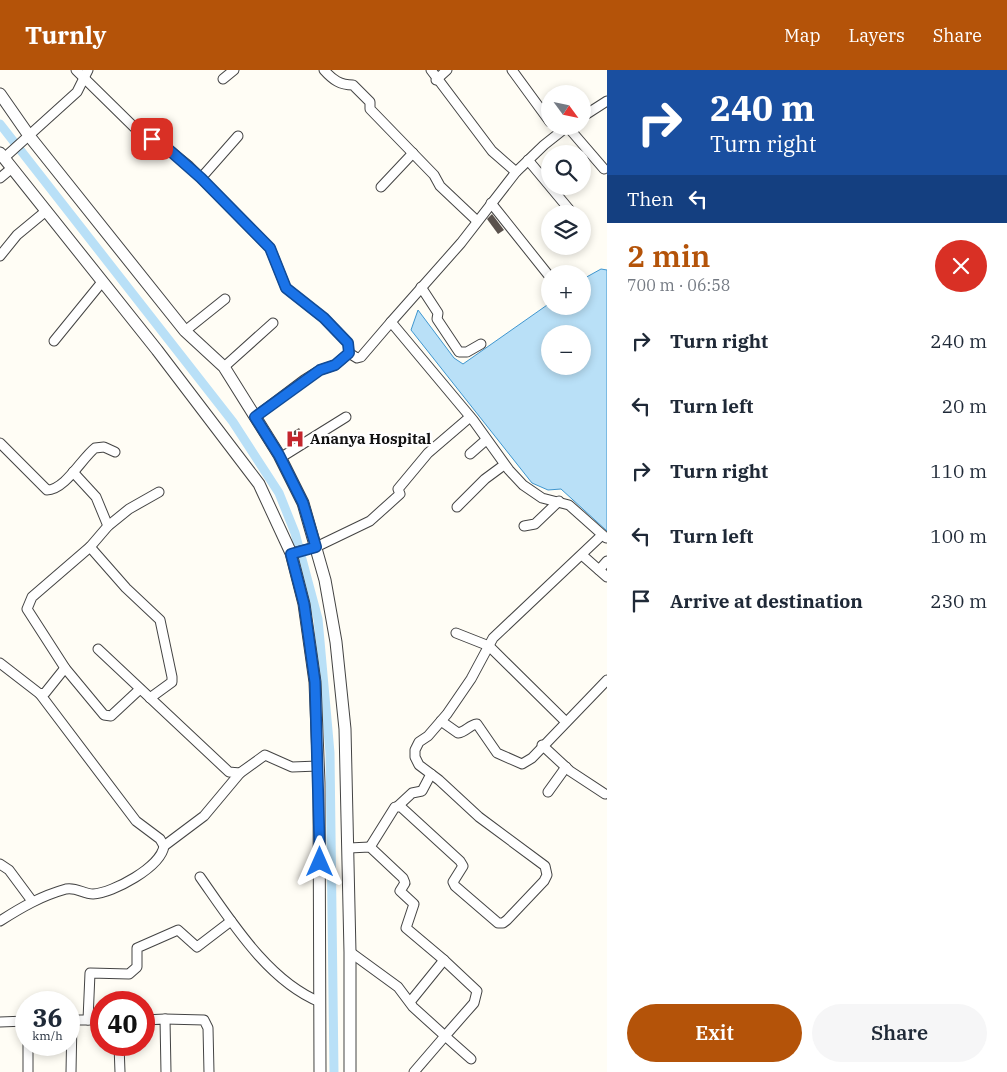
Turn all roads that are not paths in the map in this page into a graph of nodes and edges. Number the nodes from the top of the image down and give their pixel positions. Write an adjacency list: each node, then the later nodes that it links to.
1 (76, 70): 8 (street)
2 (88, 70): 8 (street)
3 (234, 70): 9 (street)
4 (324, 70): 19 (street)
5 (431, 70): 10 (street)
6 (447, 70): 10 (street)
7 (512, 70): 13 (street)
8 (84, 79): 18 (street); 26 (street)
9 (224, 79)
10 (436, 80): 24 (street)
11 (0, 94): 18 (street)
12 (606, 104): 14 (street)
13 (541, 110)
14 (591, 113)
15 (550, 135): 21 (street)
16 (575, 135): 23 (street)
17 (238, 136): 26 (street)
18 (26, 139): 20 (street); 39 (street)
19 (413, 153): 27 (street); 31 (street)
20 (5, 154): 22 (street)
21 (528, 160): 24 (street); 29 (street)
22 (12, 168): 25 (street); 30 (street)
23 (604, 169)
24 (516, 172): 28 (street)
25 (0, 178)
26 (201, 178): 42 (street)
27 (381, 187)
28 (490, 203): 31 (street); 33 (street)
29 (566, 205)
30 (46, 211): 32 (street); 34 (street)
31 (477, 220): 35 (street)
32 (0, 256)
33 (541, 266)
34 (102, 282): 40 (street); 62 (street)
35 (422, 287): 37 (street); 41 (street)
36 (225, 299): 39 (street)
37 (391, 322): 42 (street); 46 (street)
38 (273, 323): 43 (street)
39 (185, 331): 43 (street)
40 (54, 341)
41 (481, 344)
42 (349, 353): 44 (street)
43 (224, 368): 44 (street)
44 (255, 417): 51 (street)
45 (346, 417): 51 (street)
46 (470, 417): 47 (street); 61 (street)
47 (486, 440): 50 (street); 52 (street)
48 (0, 443): 53 (street)
49 (115, 452): 53 (street)
50 (470, 454)
51 (280, 458): 61 (street)
52 (504, 465): 55 (street); 56 (street)
53 (73, 472): 57 (street)
54 (159, 492): 57 (street)
55 (559, 501): 58 (street); 59 (street)
56 (457, 507)
57 (108, 526): 60 (street)
58 (524, 526)
59 (605, 537): 63 (street)
60 (90, 547): 71 (street); 75 (street)
61 (312, 548): 62 (street); 88 (street)
62 (293, 553): 79 (street)
63 (582, 555): 65 (street); 68 (street)
64 (607, 561): 65 (street)
65 (599, 570): 66 (street)
66 (607, 577)
67 (456, 633): 68 (street)
68 (488, 646): 76 (street); 77 (street)
69 (98, 649): 73 (street)
70 (1, 668): 74 (street)
71 (65, 668): 73 (street); 74 (street)
72 (607, 680): 77 (street)
73 (140, 689): 75 (street)
74 (40, 694): 86 (street)
75 (150, 698): 81 (street)
76 (441, 721): 78 (street); 82 (street)
77 (566, 722): 78 (street)
78 (542, 745): 80 (street)
79 (318, 766): 81 (street); 96 (street)
80 (566, 767): 83 (street); 84 (street)
81 (240, 773): 86 (street)
82 (431, 774): 85 (street); 85 (street)
83 (548, 792)
84 (605, 794)
85 (398, 806): 87 (street)
86 (164, 846): 91 (street)
87 (370, 847): 88 (street); 95 (street)
88 (348, 848): 94 (street)
89 (0, 864): 91 (street)
90 (200, 877): 92 (street)
91 (32, 901): 93 (street)
92 (231, 920): 96 (street); 101 (street)
93 (0, 921)
94 (350, 952): 97 (street); 115 (street)
95 (444, 960): 97 (street); 104 (street)
96 (320, 1002): 114 (street)
97 (410, 1002): 104 (street)
98 (155, 1019): 99 (street)
99 (165, 1019): 112 (street); 113 (street)
100 (80, 1020): 101 (street)
101 (88, 1020)
102 (15, 1021): 103 (street)
103 (0, 1022)
104 (445, 1036): 108 (street); 116 (street)
105 (28, 1056): 109 (street)
106 (71, 1056): 110 (street)
107 (119, 1056): 111 (street)
108 (471, 1059)
109 (28, 1072)
110 (71, 1072)
111 (120, 1072)
112 (166, 1072)
113 (209, 1072)
114 (320, 1072)
115 (350, 1072)
116 (414, 1072)

